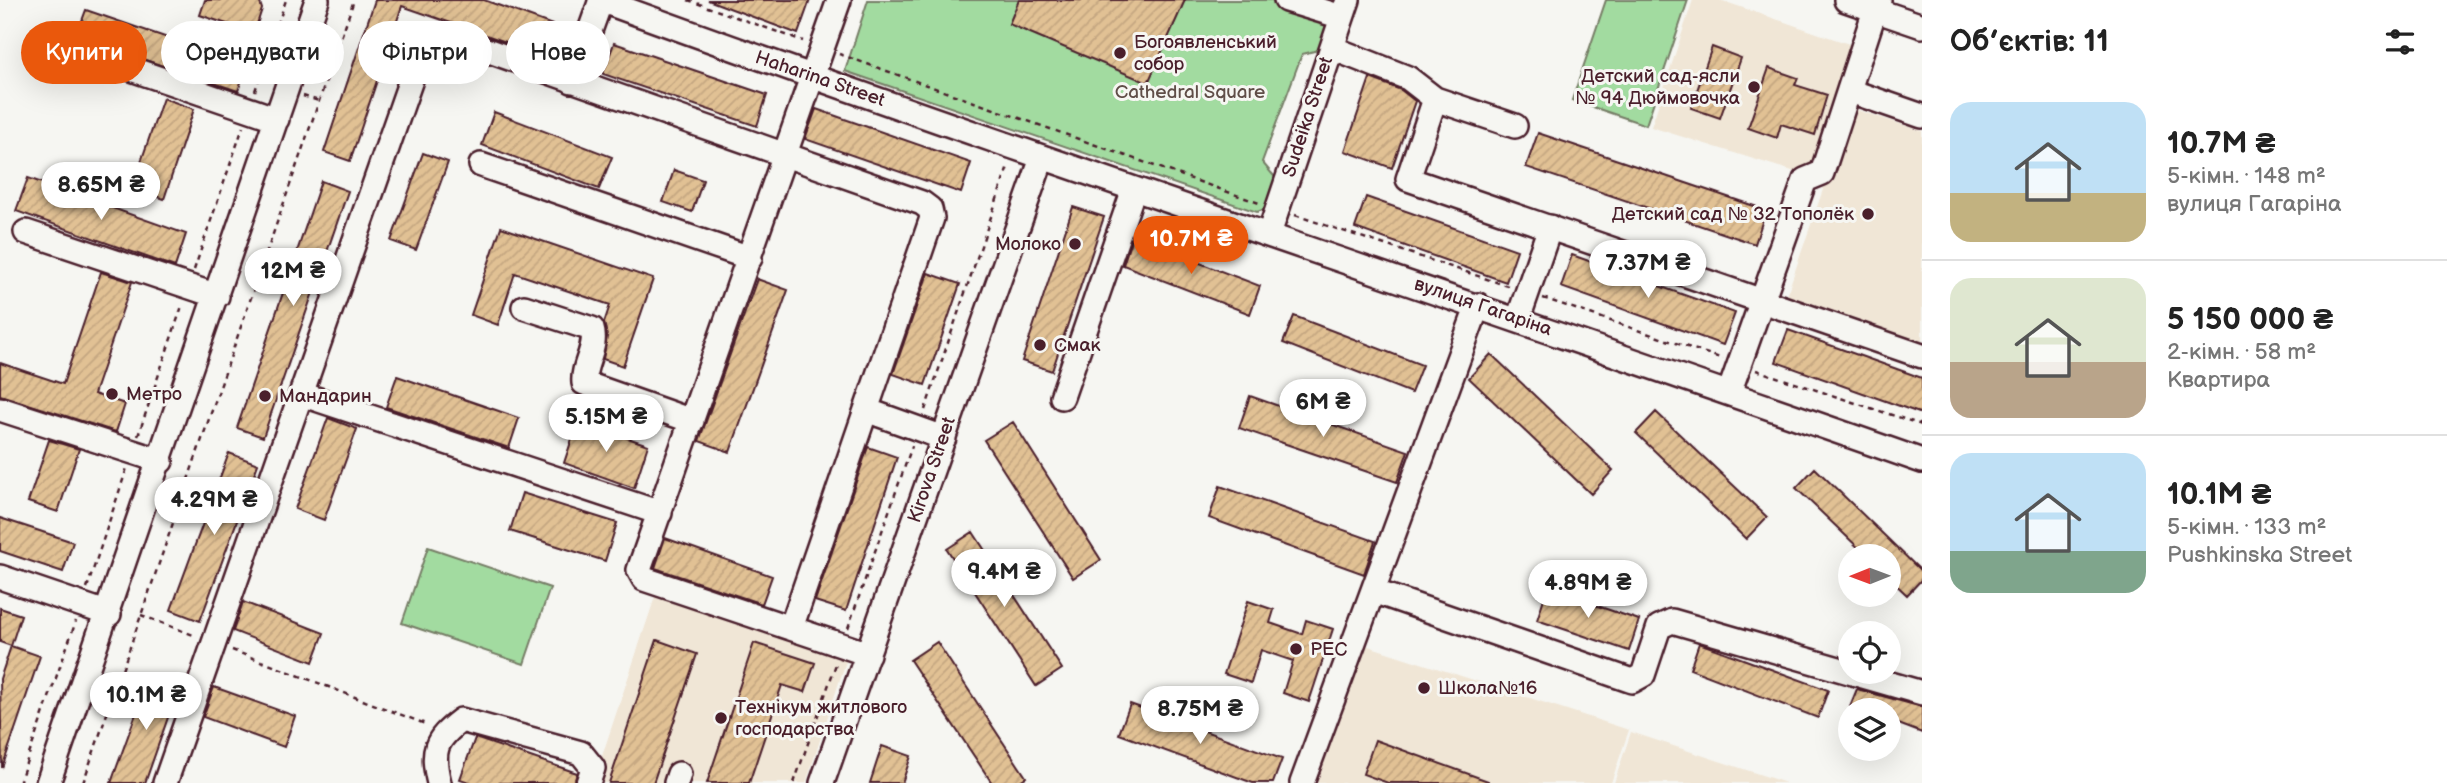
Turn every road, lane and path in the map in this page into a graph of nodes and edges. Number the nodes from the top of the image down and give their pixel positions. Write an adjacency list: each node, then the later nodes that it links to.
1 (286, 0): 21 (path)
2 (317, 0): 23 (street)
3 (354, 0): 61 (path)
4 (600, 0): 11 (street); 17 (street, Haharina Street)
5 (688, 0): 13 (path)
6 (839, 0): 13 (street)
7 (1286, 0): 10 (street)
8 (1846, 0): 9 (street)
9 (1877, 5): 12 (street); 19 (street)
10 (1345, 9): 14 (street, Sudeika Street)
11 (593, 21)
12 (1922, 26)
13 (824, 48): 17 (street); 30 (path)
14 (1332, 48): 20 (street); 30 (street, Sudeika Street)
15 (506, 57): 45 (street)
16 (147, 74): 21 (street)
17 (813, 78): 25 (street, Haharina Street); 26 (street)
18 (580, 84): 26 (street)
19 (1850, 91): 22 (street); 38 (street)
20 (1435, 99): 24 (street); 31 (street)
21 (248, 109): 23 (street); 35 (path)
22 (1922, 116)
23 (276, 119): 37 (street)
24 (1515, 126)
25 (1015, 148): 27 (street, Haharina Street); 51 (path)
26 (785, 157): 34 (street); 48 (street)
27 (1042, 158): 29 (street, вулиця Гагаріна); 52 (street, Kirova Street)
28 (481, 165): 34 (street)
29 (1134, 189): 33 (street, вулиця Гагаріна); 46 (street)
30 (1278, 209): 33 (street, Sudeika Street); 36 (path)
31 (1550, 227): 36 (street); 38 (street)
32 (26, 232): 35 (street)
33 (1269, 234): 39 (street, вулиця Гагаріна)
34 (750, 258): 49 (street)
35 (189, 287): 37 (street); 53 (path)
36 (1527, 293): 41 (street); 43 (path)
37 (216, 296): 54 (street)
38 (1762, 302): 42 (street); 43 (street)
39 (1478, 305): 41 (street, вулиця Гагаріна); 58 (street)
40 (524, 307): 49 (street)
41 (1518, 319): 44 (street, вулиця Гагаріна)
42 (1922, 356)
43 (1740, 364): 44 (street); 50 (path)
44 (1730, 393): 55 (street, вулиця Гагаріна)
45 (301, 394): 56 (street); 63 (street)
46 (1062, 397)
47 (0, 410): 53 (street)
48 (866, 410): 51 (street); 62 (street)
49 (692, 421): 56 (street)
50 (1922, 425)
51 (918, 428): 52 (street); 64 (path)
52 (944, 438): 65 (street, Kirova Street)
53 (133, 452): 54 (street); 59 (path)
54 (161, 461): 60 (street)
55 (1922, 461)
56 (660, 513): 62 (street)
57 (0, 577): 59 (street)
58 (1373, 591): 66 (street); 76 (street)
59 (82, 604): 60 (street); 68 (path)
60 (109, 614): 69 (street)
61 (141, 615): 63 (path); 70 (path)
62 (791, 628): 64 (street)
63 (214, 643): 67 (path); 71 (street)
64 (842, 646): 65 (street); 74 (path)
65 (868, 654): 75 (street, Kirova Street)
66 (1922, 693)
67 (434, 727)
68 (19, 783)
69 (48, 783)
70 (83, 783)
71 (165, 783)
72 (439, 783): 73 (street)
73 (588, 783)
74 (794, 783)
75 (822, 783)
76 (1303, 783)

